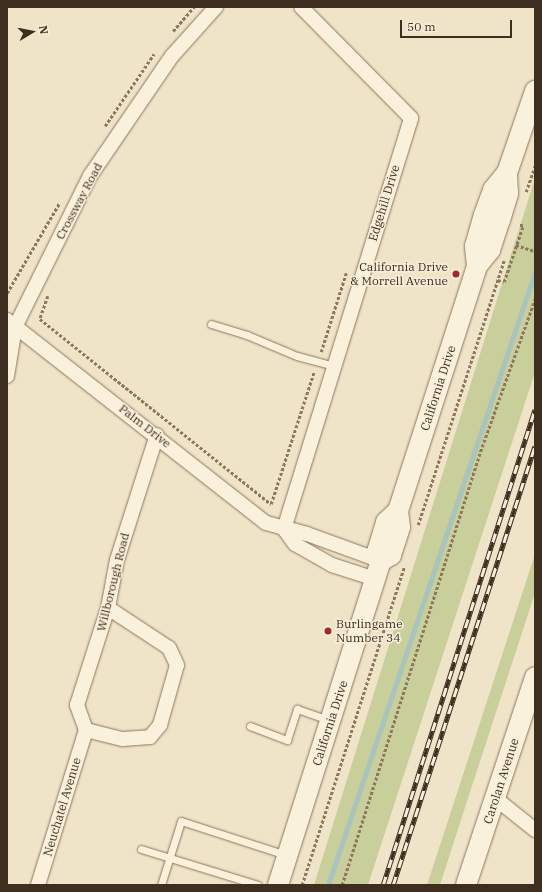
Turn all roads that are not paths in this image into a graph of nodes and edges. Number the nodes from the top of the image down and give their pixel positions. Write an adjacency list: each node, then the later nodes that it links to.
1 (216, 7): 5 (street, Crossway Road)
2 (308, 9): 6 (street, Edgehill Drive)
3 (535, 91): 10 (main road, California Drive)
4 (211, 324): 6 (lane)
5 (10, 325): 7 (street, Crossway Road); 8 (street, Palm Drive)
6 (334, 366): 9 (street, Edgehill Drive)
7 (7, 376)
8 (157, 435): 9 (street, Palm Drive); 11 (street, Willborough Road)
9 (284, 529): 10 (street, Palm Drive); 10 (street)
10 (378, 570): 14 (main road, California Drive)
11 (108, 608): 16 (street, Willborough Road); 16 (street)
12 (535, 677): 13 (main road, Carolan Avenue)
13 (531, 703): 17 (main road, Carolan Avenue)
14 (331, 721): 15 (lane); 20 (main road, California Drive)
15 (250, 726)
16 (86, 730): 22 (street, Neuchatel Avenue)
17 (495, 798): 18 (street); 26 (main road, Carolan Avenue)
18 (535, 830)
19 (141, 849): 21 (lane)
20 (288, 855): 21 (lane); 25 (main road, California Drive)
21 (169, 858): 23 (lane); 24 (lane)
22 (38, 885)
23 (161, 885)
24 (258, 885)
25 (278, 885)
26 (466, 885)

